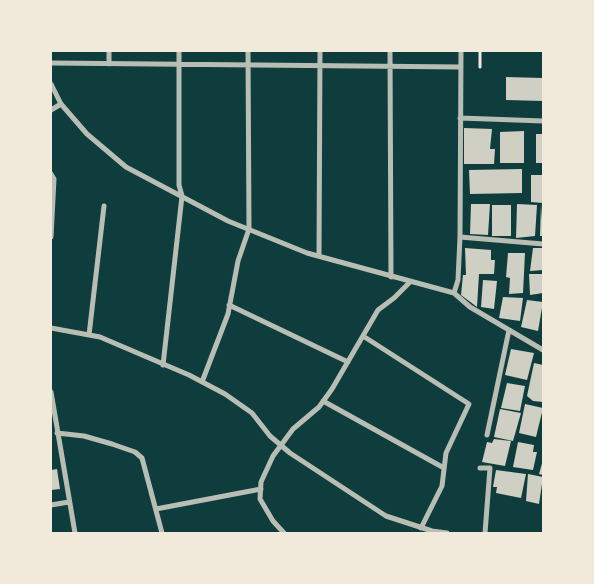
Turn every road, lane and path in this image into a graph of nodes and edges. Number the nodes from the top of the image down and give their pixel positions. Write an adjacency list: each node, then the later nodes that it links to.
1 (109, 51): 9 (street)
2 (178, 51): 10 (street)
3 (248, 51): 11 (street)
4 (320, 51): 12 (street)
5 (390, 51): 13 (street)
6 (460, 51): 14 (street)
7 (480, 51): 15 (path)
8 (51, 63): 9 (street)
9 (110, 64): 10 (street)
10 (179, 65): 11 (street); 22 (street)
11 (248, 66): 12 (street); 24 (street)
12 (320, 66): 13 (street); 28 (street)
13 (390, 67): 14 (street); 29 (street)
14 (460, 67): 19 (street)
15 (480, 67)
16 (51, 84): 17 (street)
17 (61, 104): 18 (street); 22 (street)
18 (51, 110)
19 (460, 118): 20 (street); 26 (street)
20 (543, 121)
21 (51, 174): 25 (street)
22 (182, 196): 24 (street); 40 (street)
23 (104, 206): 35 (street)
24 (249, 229): 28 (street); 32 (street)
25 (51, 237)
26 (460, 237): 27 (street); 31 (street)
27 (543, 244)
28 (319, 256): 29 (street)
29 (391, 277): 30 (street)
30 (410, 282): 31 (street); 36 (street)
31 (454, 294): 34 (street)
32 (229, 304): 39 (street); 41 (street)
33 (51, 328): 35 (street)
34 (509, 330): 38 (street); 45 (street)
35 (89, 335): 40 (street)
36 (363, 336): 39 (street); 47 (street)
37 (543, 340): 38 (street)
38 (542, 349)
39 (348, 362): 43 (street)
40 (163, 365): 41 (street)
41 (202, 382): 46 (street)
42 (51, 392): 44 (street)
43 (323, 401): 46 (street); 47 (street)
44 (57, 433): 50 (street); 52 (street)
45 (487, 434)
46 (281, 445): 49 (street); 53 (street)
47 (444, 468): 53 (street)
48 (480, 468): 58 (street)
49 (261, 490): 52 (street); 56 (street)
50 (68, 502): 51 (street); 54 (street)
51 (51, 505)
52 (156, 509): 55 (street)
53 (421, 528): 57 (street)
54 (74, 533)
55 (162, 533)
56 (284, 533)
57 (446, 533)
58 (485, 533)

